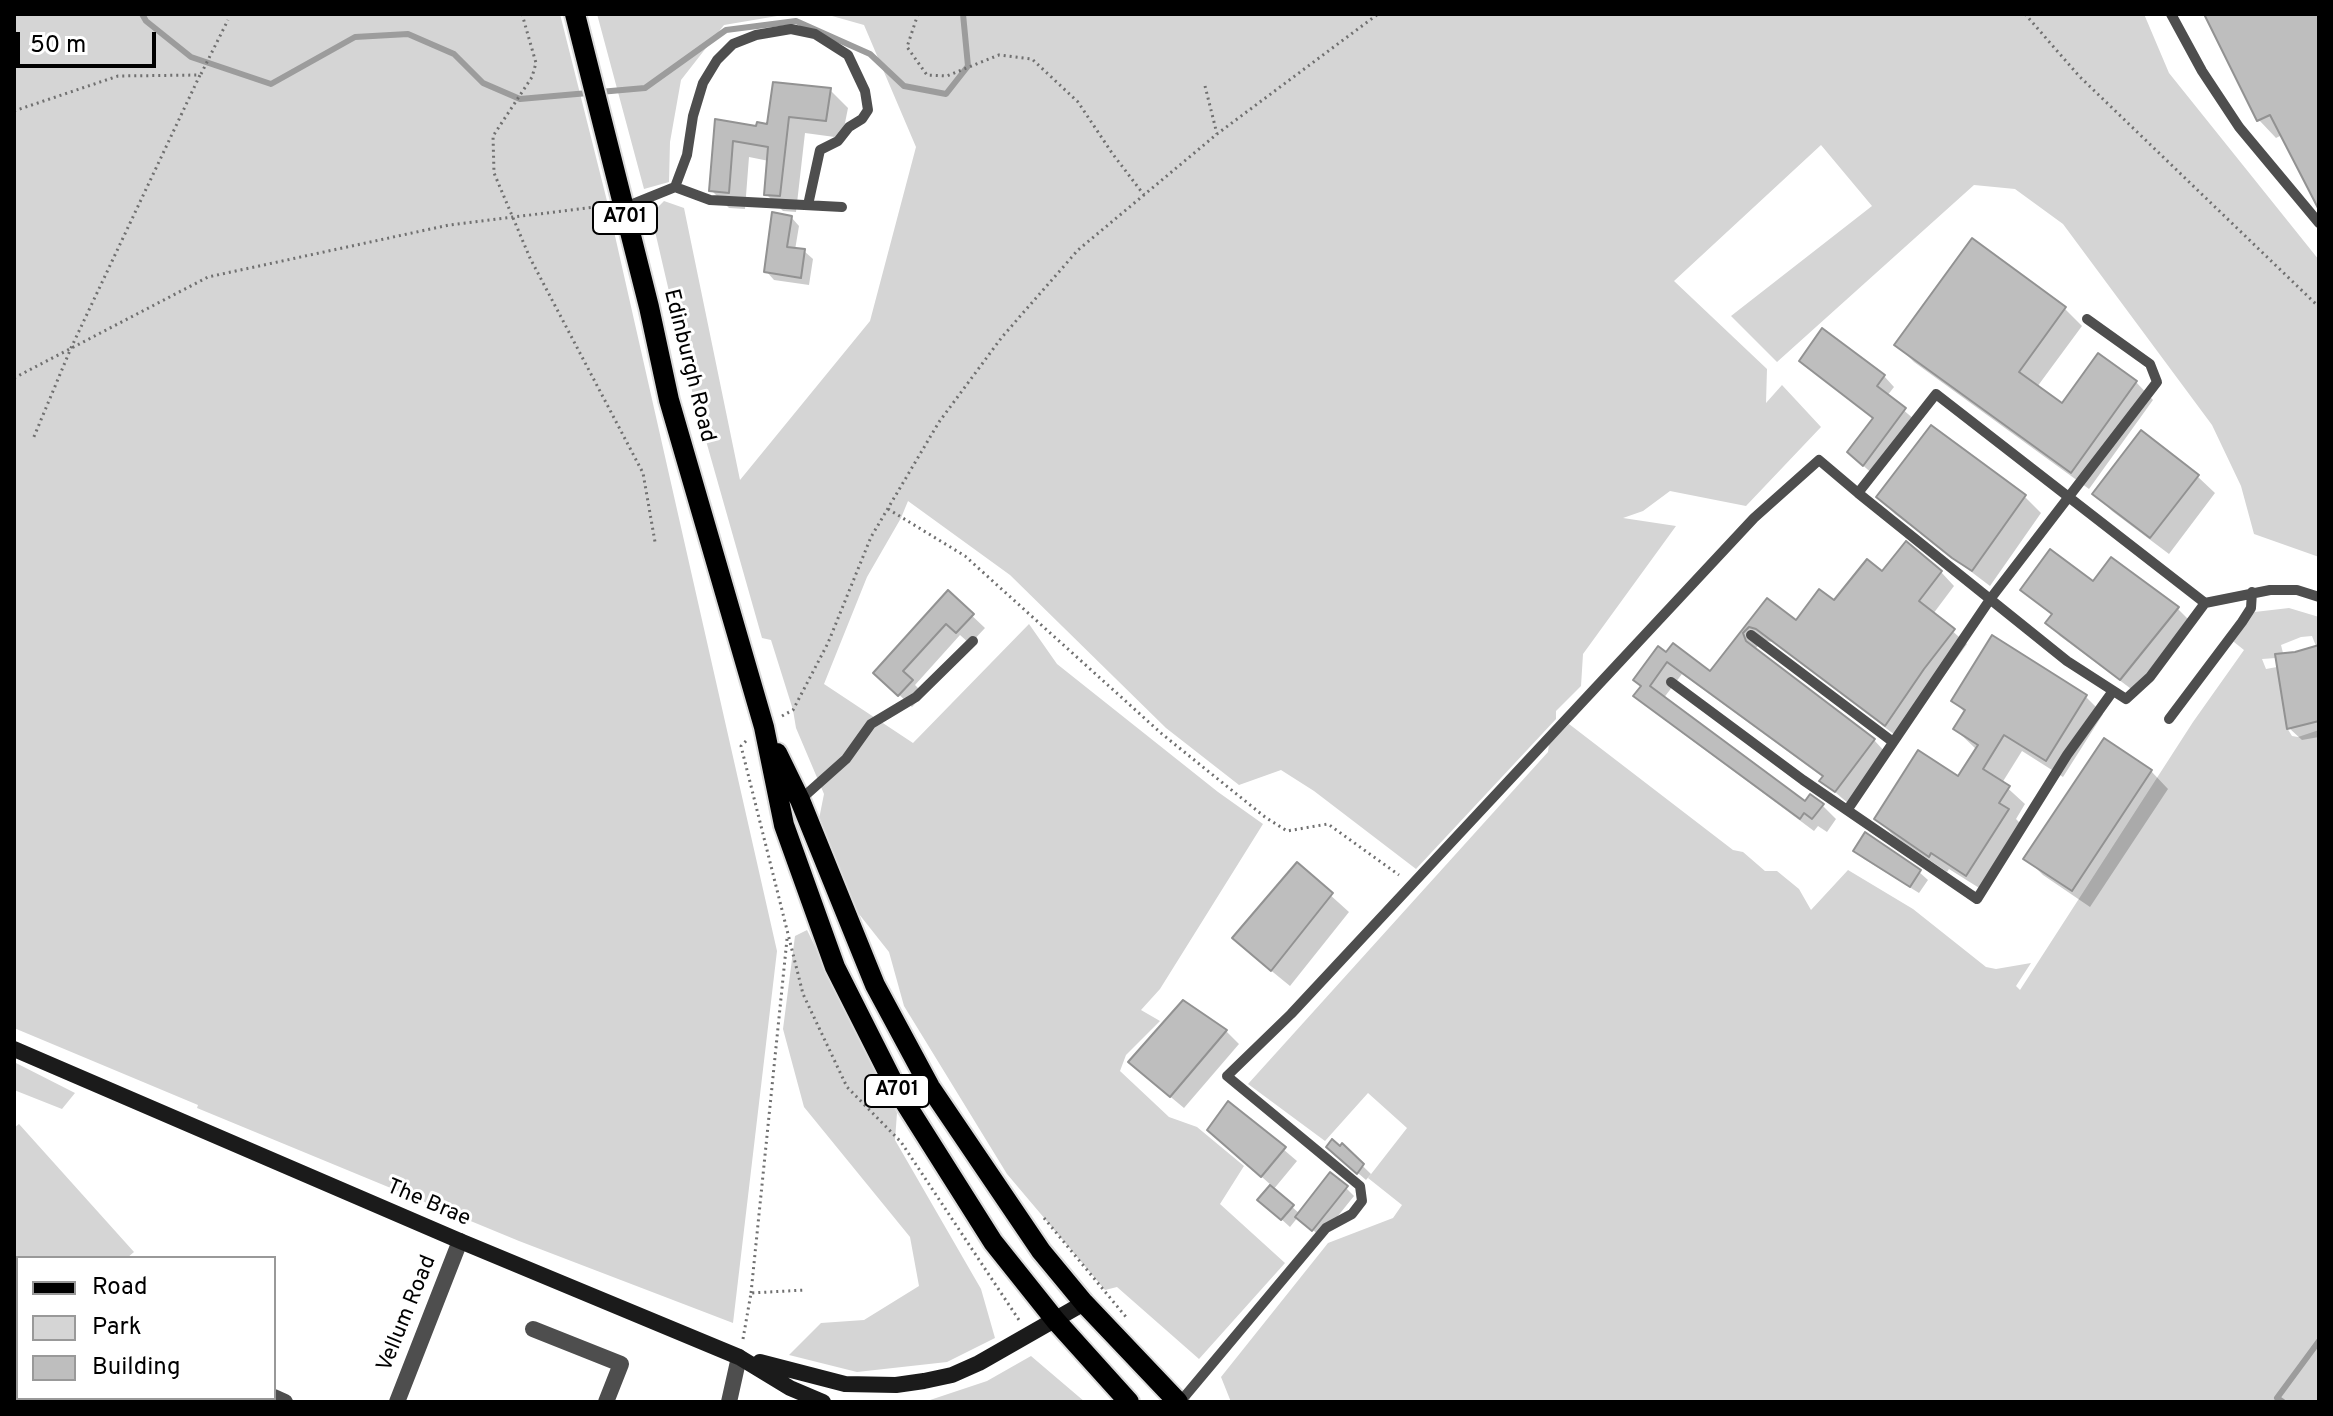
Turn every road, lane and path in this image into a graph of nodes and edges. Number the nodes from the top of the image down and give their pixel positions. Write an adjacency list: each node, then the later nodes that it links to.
1 (522, 14): 17 (path)
2 (575, 14): 14 (main road, Edinburgh Road / A701)
3 (918, 14): 13 (path)
4 (1378, 14): 11 (path)
5 (2025, 14): 19 (path)
6 (2171, 14): 18 (lane)
7 (228, 20): 8 (path)
8 (200, 75): 10 (path); 21 (path)
9 (1205, 86): 11 (path)
10 (14, 111)
11 (1217, 134): 13 (path)
12 (675, 187): 14 (lane); 15 (lane); 15 (lane)
13 (1144, 195): 26 (path)
14 (622, 205): 17 (path); 37 (main road, Edinburgh Road / A701)
15 (808, 205): 16 (lane)
16 (842, 207)
17 (511, 218): 21 (path); 27 (path)
18 (2319, 223)
19 (2319, 307)
20 (2087, 319): 25 (lane)
21 (71, 348): 22 (path); 23 (path)
22 (14, 378)
23 (33, 439)
24 (1858, 493): 25 (lane); 30 (lane); 41 (lane)
25 (2068, 499): 30 (lane); 31 (lane)
26 (888, 509): 37 (path); 41 (path)
27 (655, 542)
28 (2252, 592): 29 (lane); 31 (lane); 36 (lane)
29 (2319, 597)
30 (1991, 598): 35 (lane); 38 (lane)
31 (2205, 603): 35 (lane)
32 (1751, 635): 38 (lane)
33 (973, 641): 39 (lane)
34 (1671, 682): 40 (lane)
35 (2113, 691): 40 (lane)
36 (2169, 719)
37 (764, 727): 39 (main road, A701); 49 (main road, A701)
38 (1893, 742): 40 (lane)
39 (800, 800): 48 (main road, A701)
40 (1848, 809)
41 (1412, 884): 58 (lane)
42 (788, 935): 47 (path)
43 (14, 1049): 45 (main road, The Brae)
44 (1040, 1213): 50 (path)
45 (460, 1241): 52 (main road, The Brae); 53 (street, Vellum Road)
46 (805, 1290): 47 (path)
47 (751, 1293): 52 (path)
48 (1084, 1303): 49 (main road); 58 (main road, A701)
49 (1056, 1321): 52 (main road); 57 (main road, A701)
50 (1131, 1322)
51 (533, 1329): 54 (street)
52 (739, 1357): 55 (street); 56 (main road, The Brae)
53 (397, 1402)
54 (606, 1402)
55 (729, 1402)
56 (823, 1402)
57 (1129, 1402)
58 (1179, 1402)

